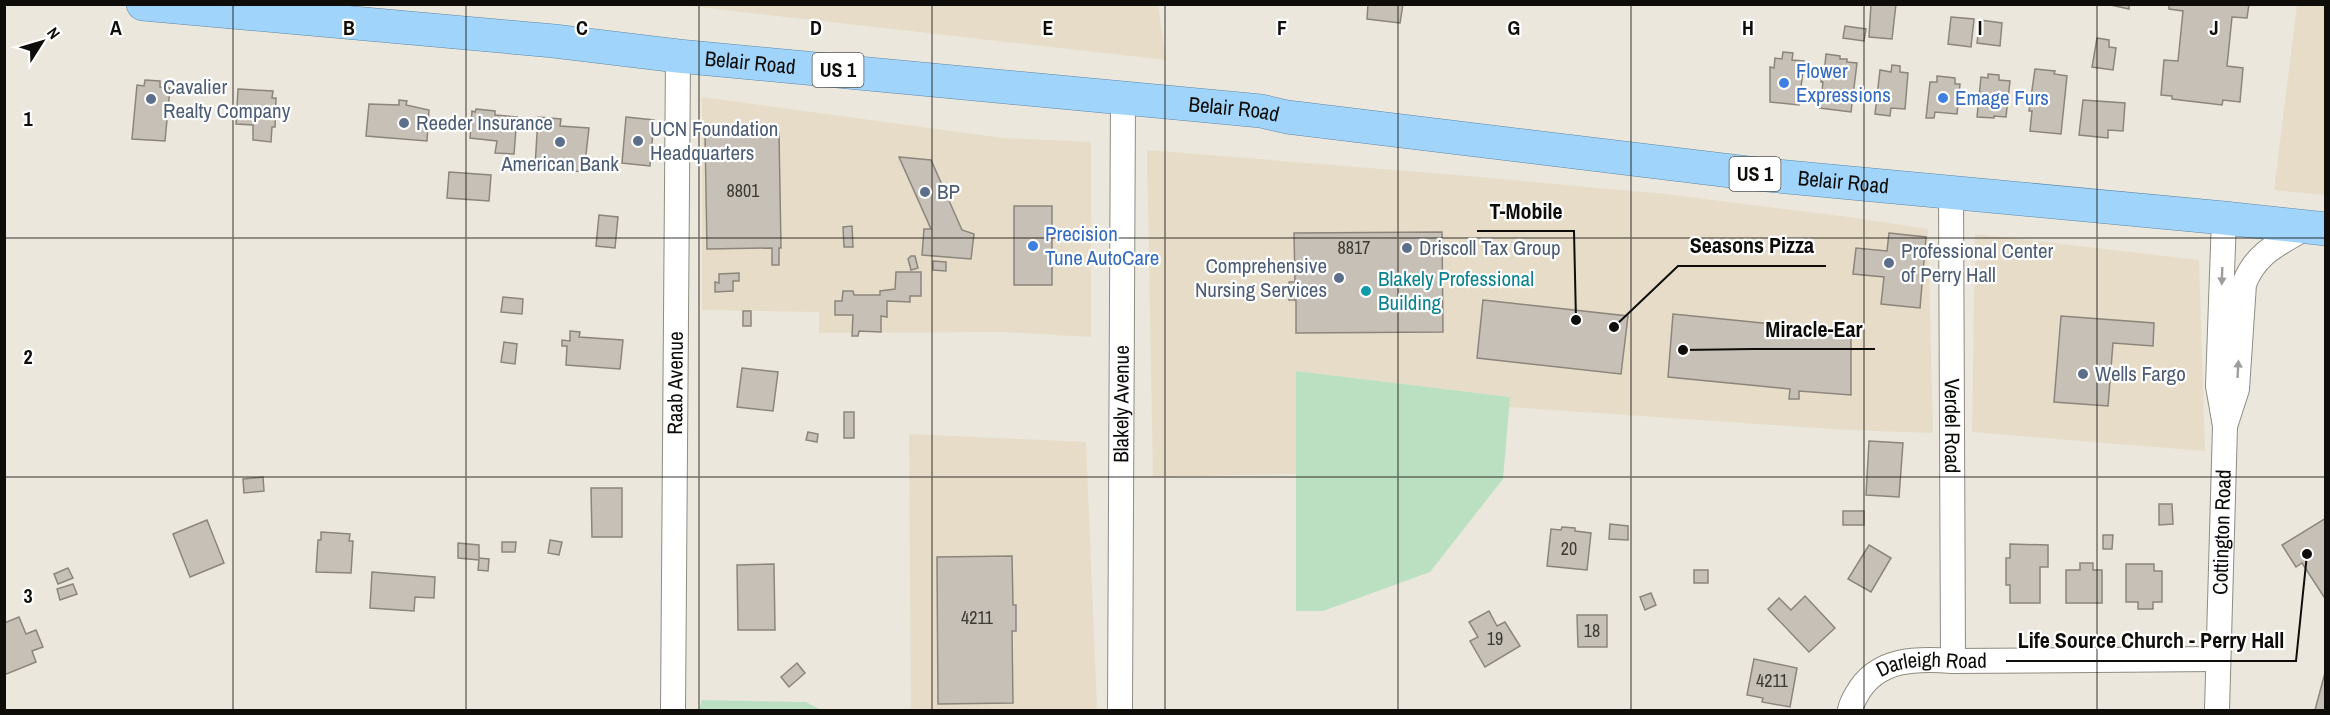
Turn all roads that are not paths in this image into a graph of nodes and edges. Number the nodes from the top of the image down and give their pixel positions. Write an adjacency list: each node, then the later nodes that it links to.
1 (143, 4): 2 (highway, Belair Road / US 1)
2 (678, 56): 3 (highway, Belair Road / US 1); 10 (street, Raab Avenue)
3 (1123, 98): 4 (highway, Belair Road / US 1); 11 (street, Blakely Avenue)
4 (1952, 192): 5 (highway, Belair Road / US 1); 9 (street, Verdel Road)
5 (2224, 218): 6 (highway, Belair Road / US 1); 7 (street, Cottington Road, one-way to 7)
6 (2316, 228): 7 (street, Cottington Road, one-way to 6)
7 (2225, 426): 8 (street, Cottington Road)
8 (2217, 659): 9 (street, Darleigh Road); 13 (street, Cottington Road)
9 (1953, 661): 12 (street, Darleigh Road)
10 (674, 711)
11 (1120, 711)
12 (1850, 711)
13 (2217, 711)

